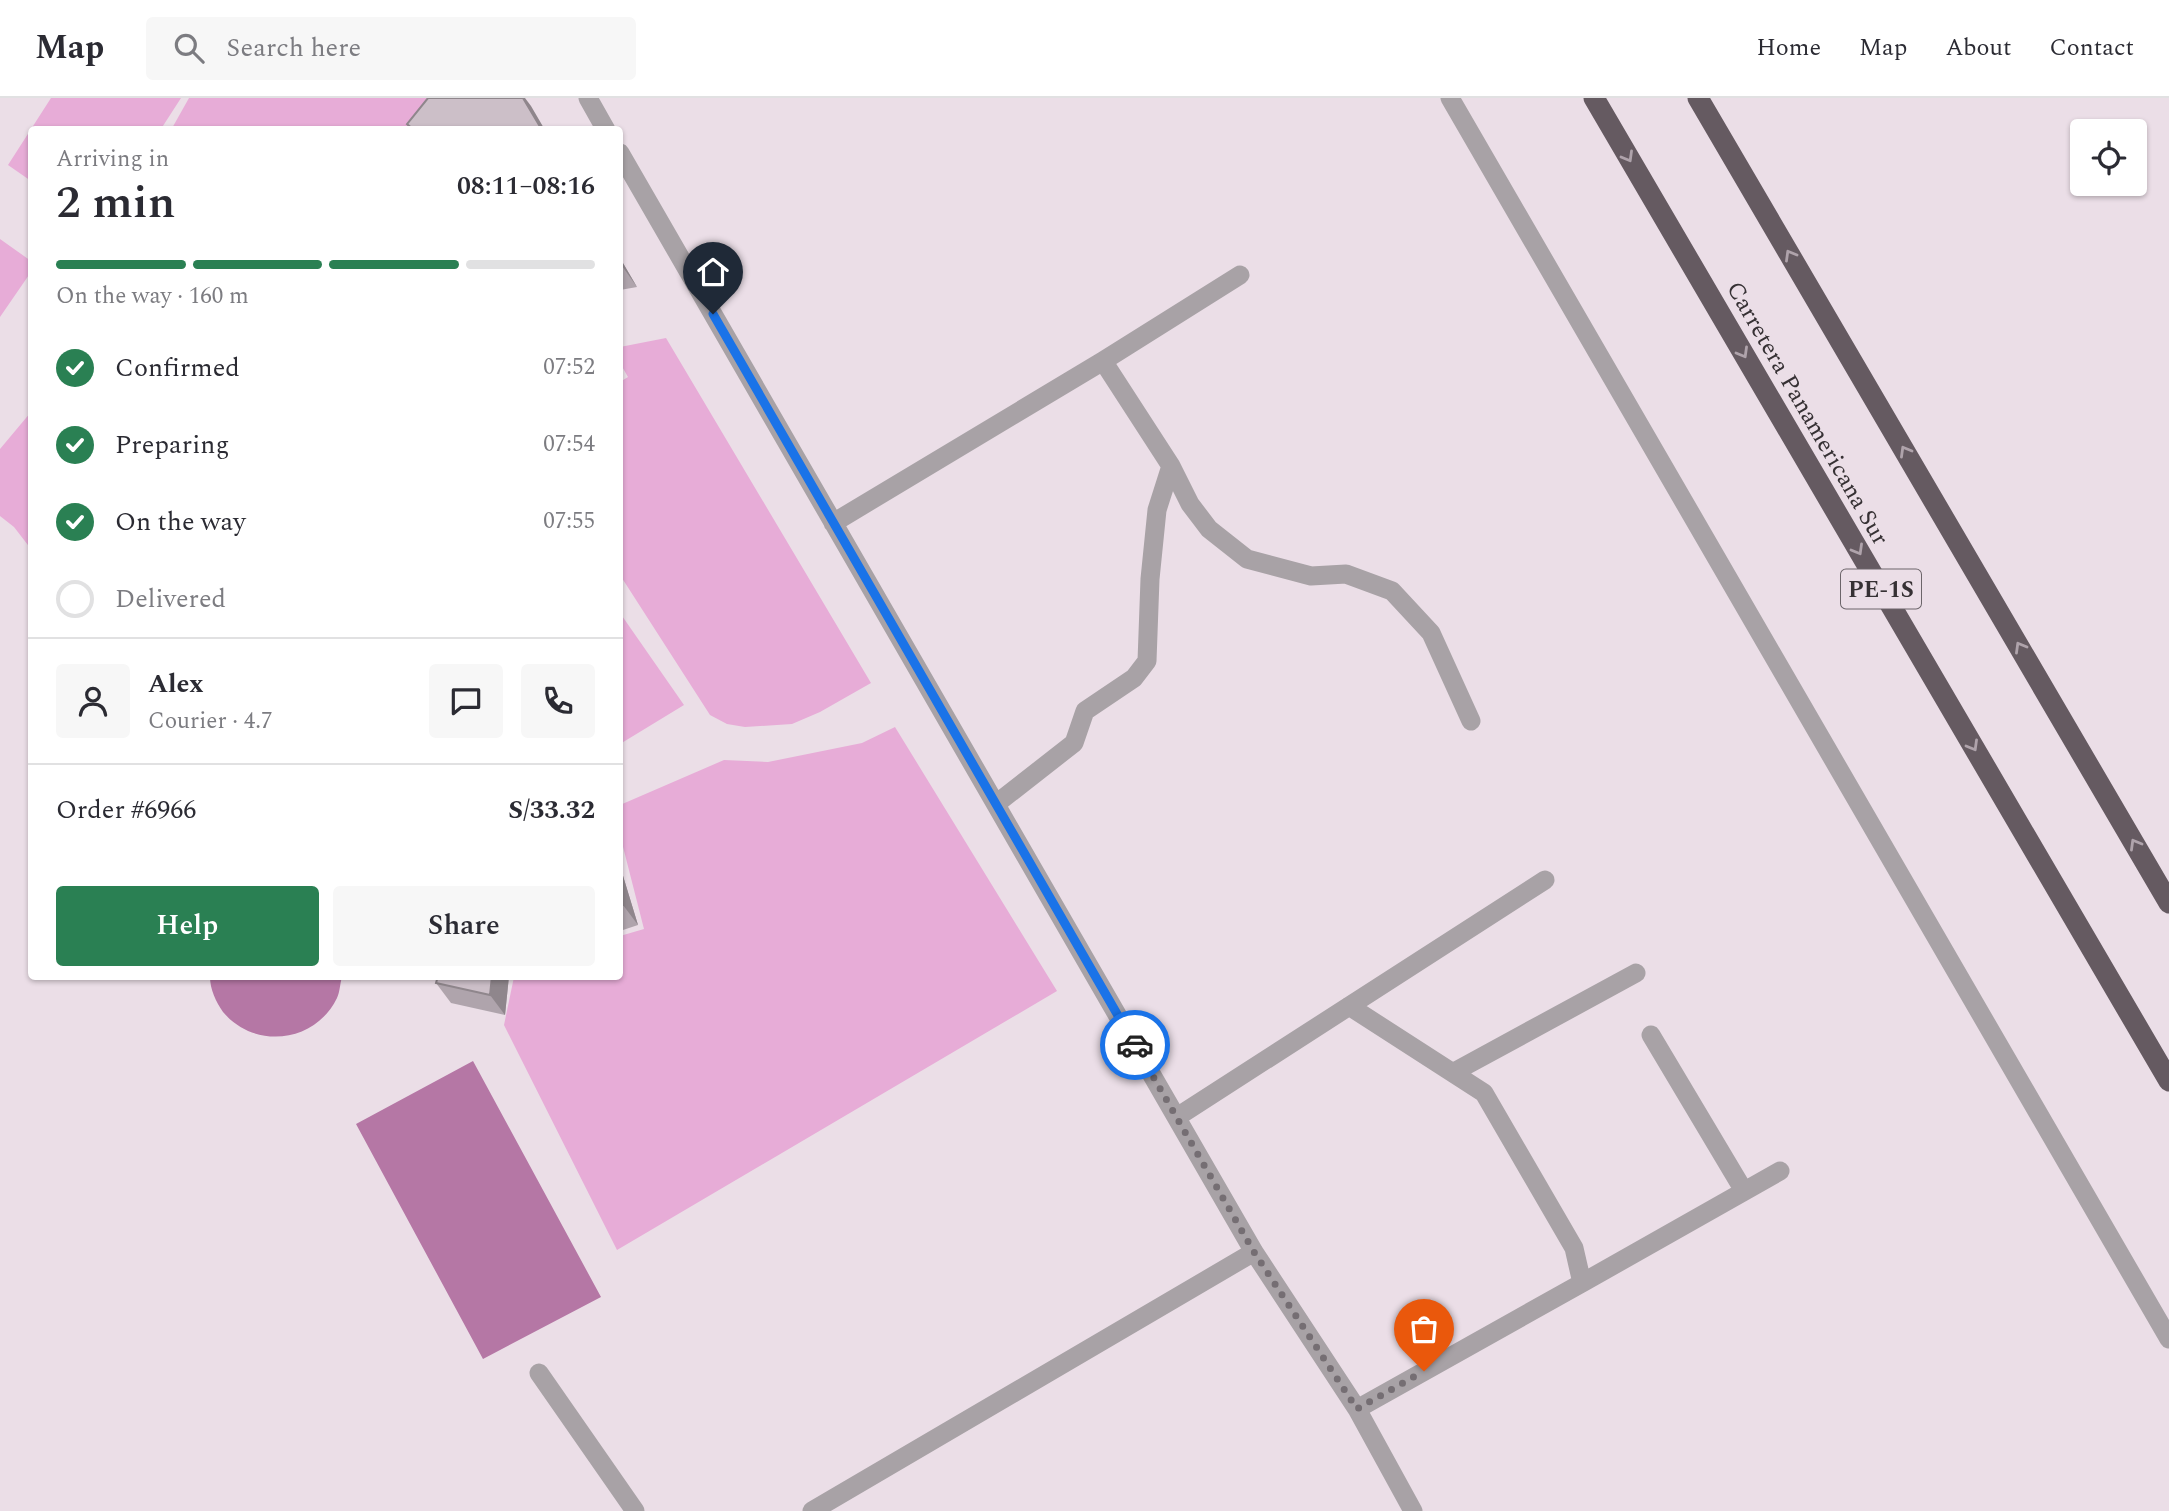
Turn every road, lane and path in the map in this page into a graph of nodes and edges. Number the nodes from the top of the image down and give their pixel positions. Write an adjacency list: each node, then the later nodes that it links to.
1 (1450, 98): 25 (street)
2 (1594, 98): 19 (highway, Carretera Panamericana Sur / PE-1S, one-way to 19)
3 (1698, 98): 14 (highway, one-way to 3)
4 (592, 99): 5 (street)
5 (604, 126)
6 (623, 158): 10 (street)
7 (1240, 275): 8 (street)
8 (1104, 361): 9 (street); 10 (street)
9 (1171, 466): 11 (street); 12 (street)
10 (833, 523): 12 (street)
11 (1471, 721)
12 (996, 804): 20 (street)
13 (1545, 880): 16 (street)
14 (2169, 903)
15 (1636, 973): 18 (street)
16 (1349, 1006): 18 (street); 20 (street)
17 (1651, 1035): 22 (street)
18 (1454, 1072): 24 (street)
19 (2169, 1081)
20 (1177, 1117): 23 (street)
21 (1780, 1171): 22 (street)
22 (1744, 1191): 24 (street)
23 (1254, 1252): 27 (street); 29 (street)
24 (1582, 1283): 27 (street)
25 (2169, 1339)
26 (539, 1373): 28 (street)
27 (1357, 1409): 30 (street)
28 (635, 1511)
29 (812, 1511)
30 (1413, 1511)

